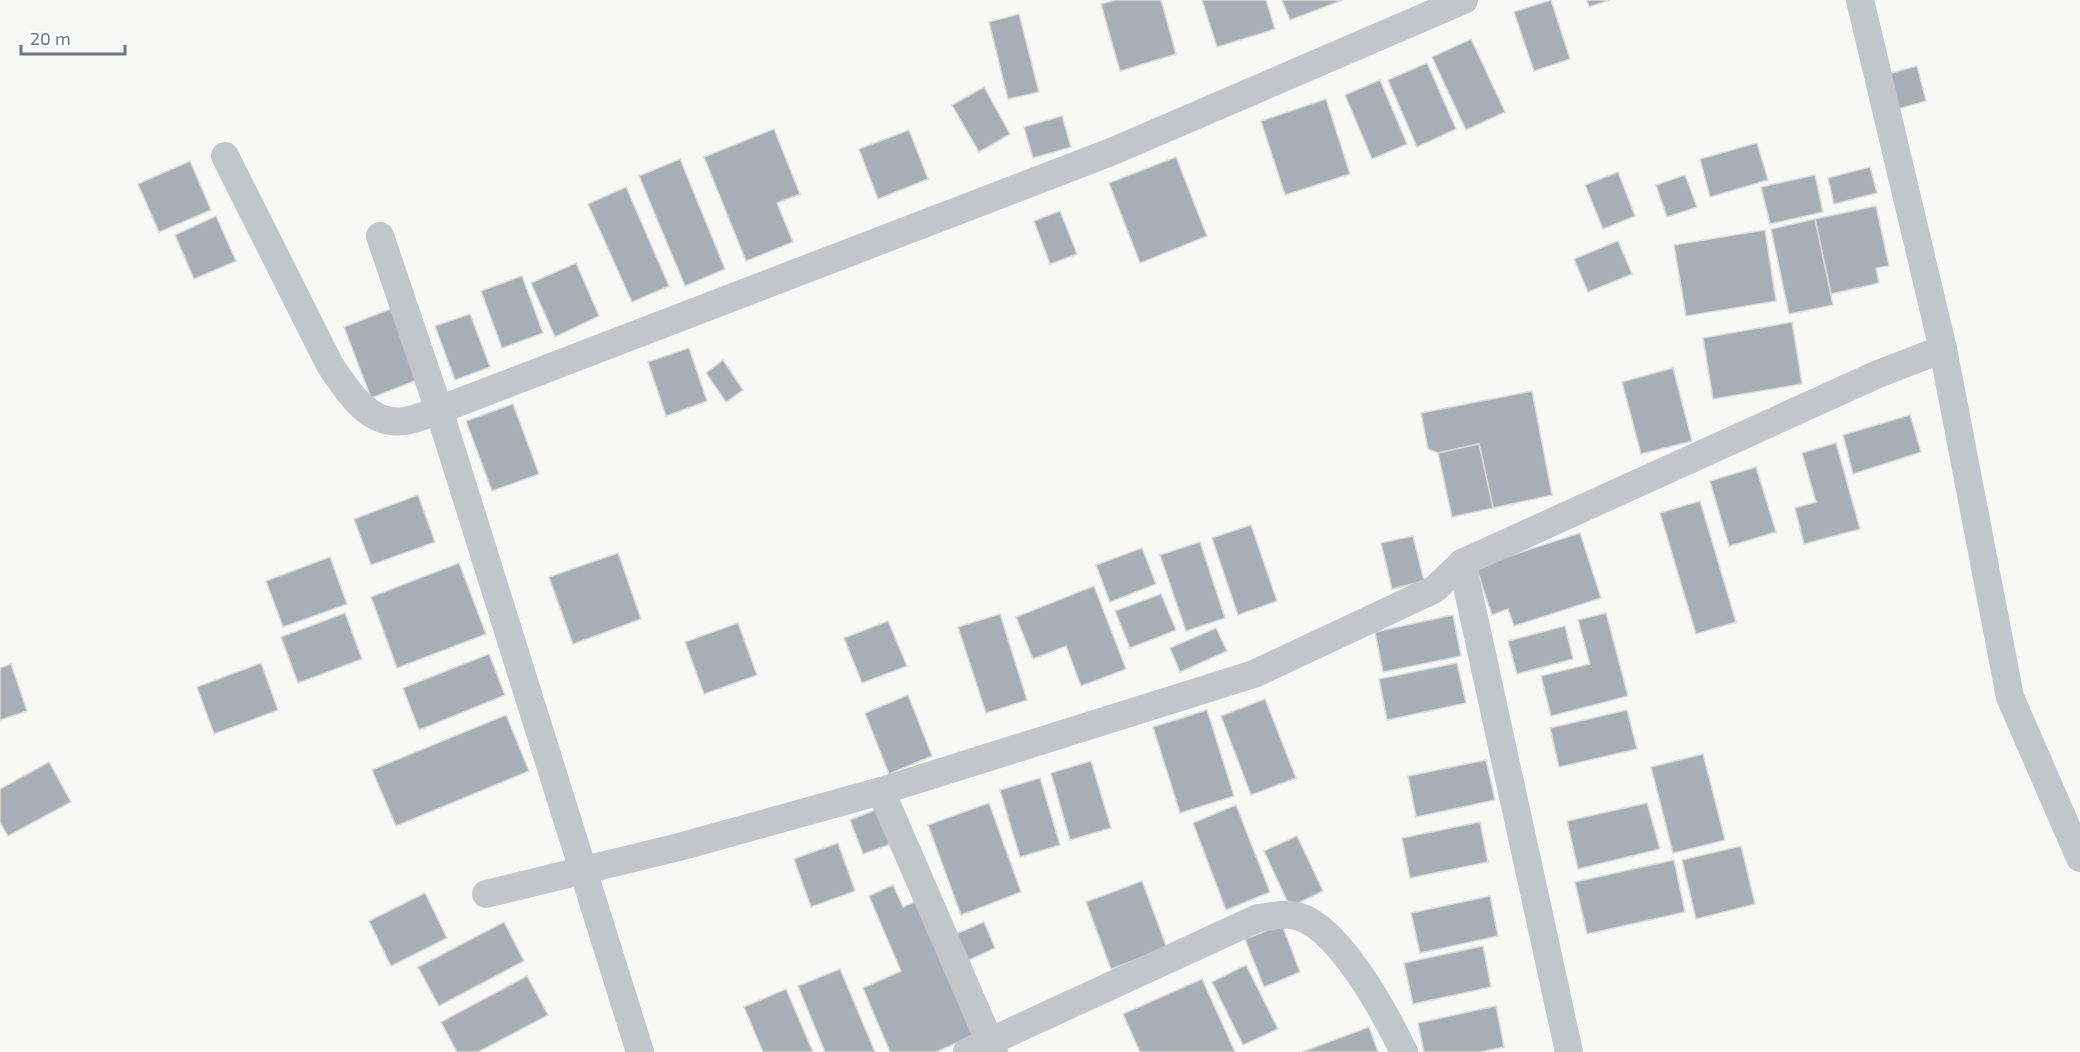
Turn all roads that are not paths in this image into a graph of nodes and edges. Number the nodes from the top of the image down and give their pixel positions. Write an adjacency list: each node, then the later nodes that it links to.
1 (1464, 0): 6 (street)
2 (1860, 0): 5 (street)
3 (225, 156): 6 (street)
4 (380, 236): 6 (street)
5 (1943, 349): 7 (street); 9 (street)
6 (439, 410): 10 (street)
7 (1462, 562): 8 (street); 15 (street)
8 (881, 791): 10 (street); 12 (street)
9 (2080, 858)
10 (585, 870): 11 (street); 13 (street)
11 (486, 894)
12 (984, 1049): 14 (street)
13 (640, 1052)
14 (1404, 1052)
15 (1569, 1052)

